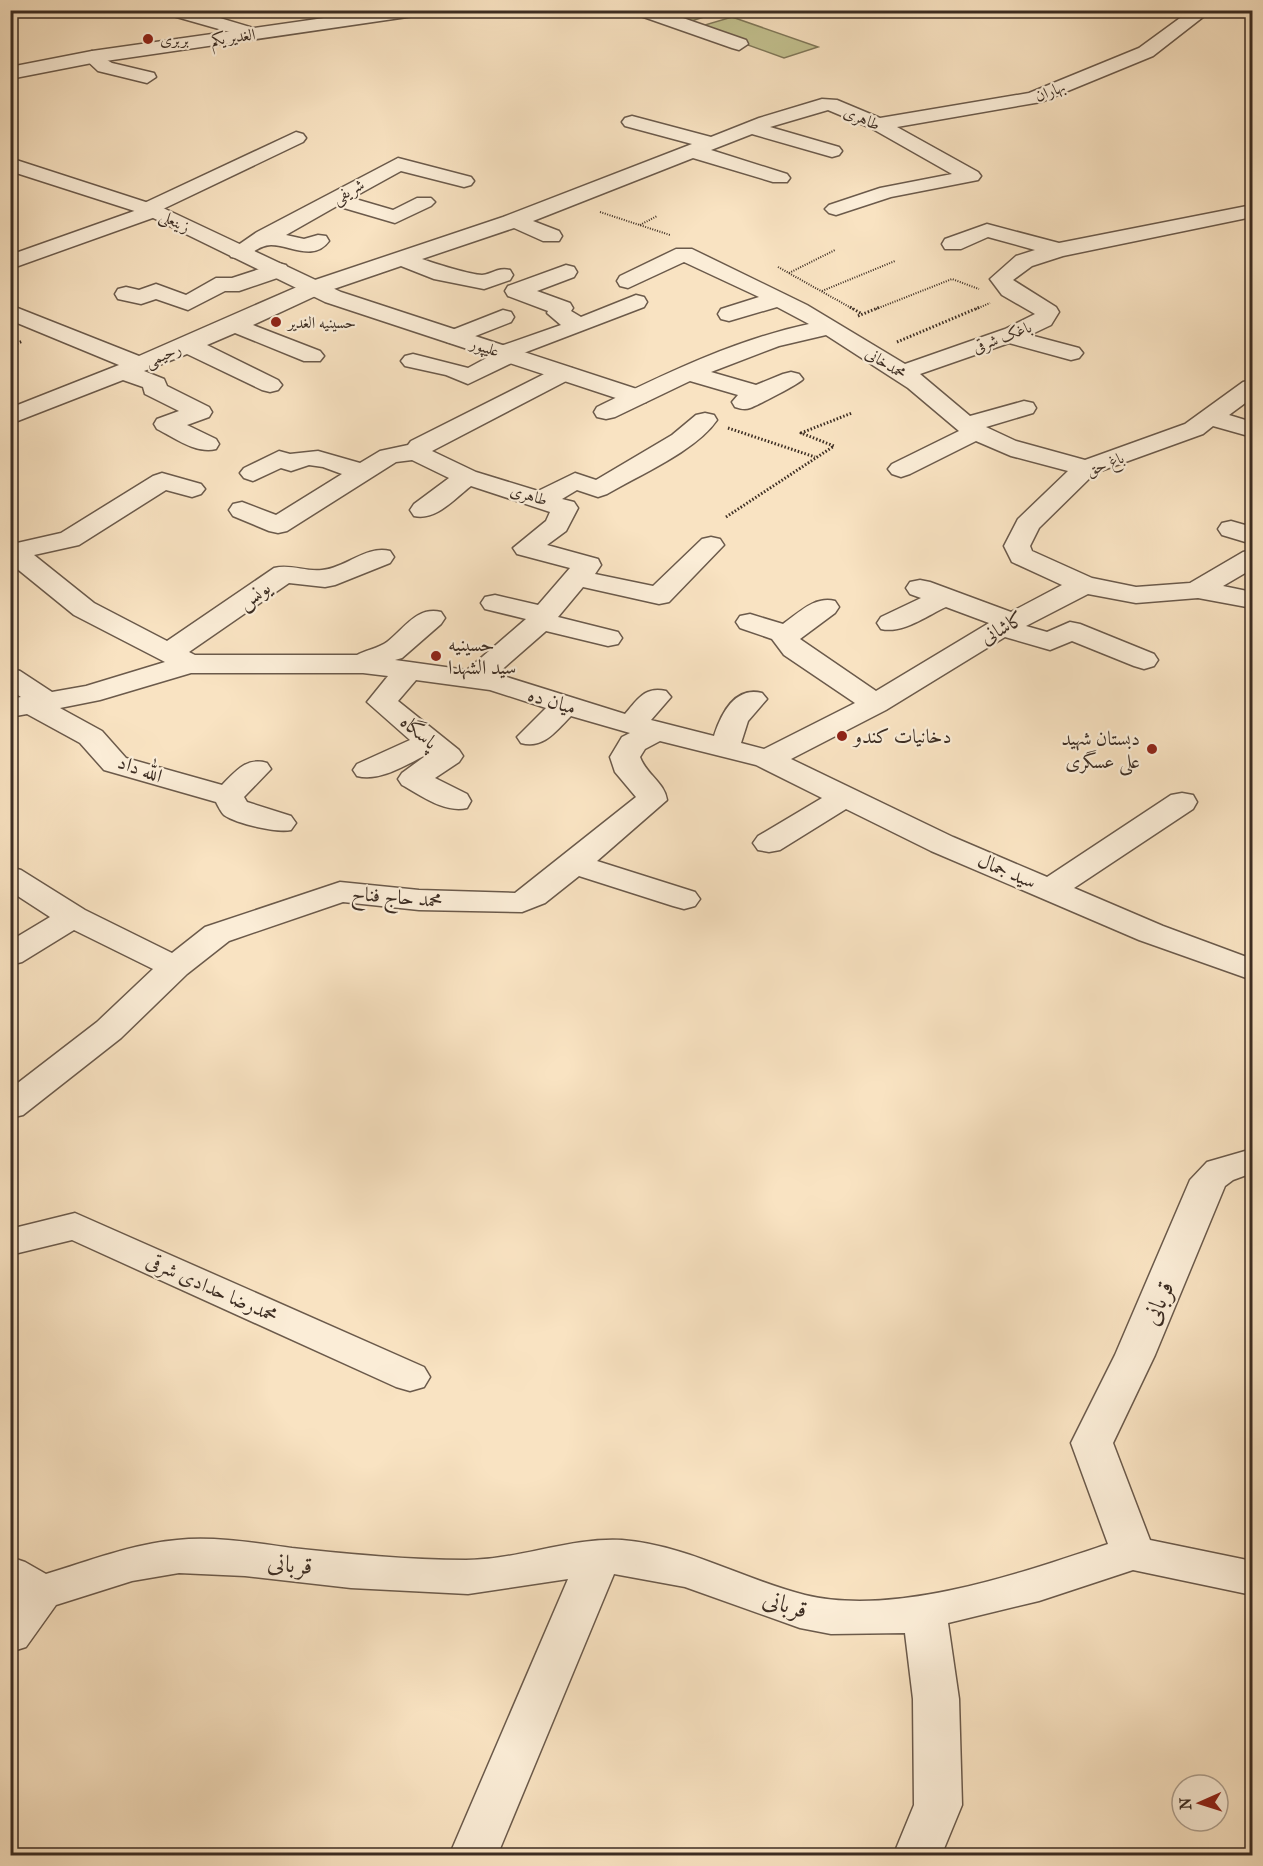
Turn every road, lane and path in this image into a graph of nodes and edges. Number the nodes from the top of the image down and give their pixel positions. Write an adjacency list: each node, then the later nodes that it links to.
1 (172, 10): 5 (street)
2 (421, 10): 5 (street, الغدیر یکم)
3 (641, 10): 6 (street)
4 (1203, 10): 11 (street, بهاران)
5 (254, 34): 7 (street, الغدیر یکم)
6 (739, 44)
7 (92, 57): 8 (street, الغدیر یکم); 9 (street)
8 (10, 73)
9 (147, 77)
10 (632, 122): 15 (street)
11 (879, 124): 12 (street, طاهری); 24 (street, طاهری)
12 (759, 125): 13 (street); 15 (street, طاهری); 17 (street)
13 (793, 129)
14 (297, 138): 25 (street)
15 (712, 143): 16 (street, طاهری)
16 (692, 151): 19 (street); 22 (street, طاهری)
17 (832, 151)
18 (13, 167): 25 (street, زینعلی)
19 (780, 178)
20 (464, 181): 21 (street, شریفی)
21 (334, 199): 23 (street); 32 (street, شریفی)
22 (565, 201): 28 (street, طاهری); 29 (path)
23 (424, 202)
24 (836, 209)
25 (151, 210): 37 (street); 40 (street, زینعلی)
26 (1252, 211): 39 (street)
27 (657, 216): 29 (path)
28 (515, 220): 30 (street); 41 (street, طاهری)
29 (639, 225): 36 (path)
30 (551, 236)
31 (20, 237): 37 (street)
32 (265, 237): 33 (street); 40 (street, شریفی)
33 (318, 241)
34 (375, 243): 41 (street)
35 (952, 244): 39 (street)
36 (677, 245): 55 (street, محمدخانی); 61 (street)
37 (49, 248): 43 (street)
38 (835, 250): 47 (path)
39 (1058, 250): 65 (street, باغک شرقی)
40 (239, 252): 45 (street, زینعلی)
41 (403, 257): 48 (street); 52 (street, طاهری)
42 (895, 261): 53 (path)
43 (10, 263)
44 (778, 267): 47 (path)
45 (278, 270): 51 (street); 52 (street, زینعلی)
46 (566, 272): 61 (street)
47 (789, 273): 53 (path)
48 (502, 275)
49 (176, 280): 51 (street)
50 (982, 290): 59 (path)
51 (207, 292): 54 (street)
52 (323, 292): 62 (street, رحیمی); 66 (street, علیپور)
53 (822, 292): 59 (path)
54 (126, 294)
55 (778, 299): 58 (street); 63 (street, محمدخانی)
56 (991, 302): 71 (path)
57 (10, 312): 67 (street)
58 (729, 314)
59 (863, 315): 63 (path)
60 (503, 317): 66 (street)
61 (583, 324): 70 (street)
62 (234, 325): 68 (street, رحیمی); 72 (street)
63 (829, 327): 71 (street, محمدخانی); 76 (street)
64 (108, 330): 67 (street)
65 (1008, 336): 69 (street); 77 (street, باغک شرقی)
66 (455, 337): 70 (street, علیپور)
67 (81, 341): 74 (street)
68 (188, 345): 74 (street, رحیمی); 79 (street)
69 (1070, 353)
70 (507, 354): 73 (street); 75 (street, علیپور)
71 (870, 354): 77 (street, محمدخانی)
72 (312, 356)
73 (413, 362)
74 (132, 369): 80 (street); 86 (street, رحیمی)
75 (564, 373): 81 (street, علیپور); 93 (street)
76 (689, 373): 78 (street); 81 (street)
77 (902, 373): 90 (street, محمدخانی)
78 (791, 379)
79 (270, 385)
80 (169, 397): 83 (street); 92 (street)
81 (637, 397): 85 (street)
82 (1246, 398): 88 (street, باغ حق)
83 (141, 408)
84 (1024, 408): 90 (street)
85 (606, 412)
86 (13, 413)
87 (852, 413): 107 (path)
88 (1211, 418): 91 (street); 96 (street, باغ حق)
89 (705, 420): 94 (street)
90 (973, 427): 96 (street, محمدخانی); 97 (street)
91 (1252, 430)
92 (207, 444)
93 (419, 451): 99 (street); 100 (street, طاهری)
94 (663, 452): 95 (street); 101 (street)
95 (692, 460)
96 (1086, 468): 113 (street, باغ حق)
97 (901, 469)
98 (253, 473): 99 (street)
99 (362, 473): 105 (street)
100 (467, 477): 104 (street, طاهری); 106 (street)
101 (617, 478): 102 (street); 104 (street)
102 (643, 488)
103 (192, 489): 109 (street)
104 (543, 499): 112 (street, طاهری)
105 (242, 510)
106 (423, 510)
107 (726, 518)
108 (711, 546): 112 (street)
109 (13, 550): 125 (street)
110 (381, 557): 125 (street, یونس)
111 (1252, 558): 114 (street)
112 (577, 578): 119 (street)
113 (1084, 585): 114 (street); 122 (street, کاشانی)
114 (1198, 590): 115 (street)
115 (1252, 600)
116 (495, 603): 119 (street)
117 (825, 607): 124 (street)
118 (431, 618): 127 (street)
119 (543, 618): 123 (street); 131 (street)
120 (750, 622): 124 (street)
121 (891, 623): 122 (street)
122 (1007, 625): 126 (street); 134 (street, کاشانی)
123 (608, 638)
124 (793, 644): 128 (street); 134 (street)
125 (179, 658): 127 (street, میان ده); 135 (street)
126 (1144, 660)
127 (363, 664): 129 (street, میان ده)
128 (772, 666)
129 (410, 670): 131 (street, میان ده); 139 (street, پاسگاه)
130 (10, 677): 135 (street, الله داد)
131 (474, 680): 136 (street, میان ده)
132 (656, 698): 137 (street)
133 (752, 699): 140 (street)
134 (876, 704): 141 (street, کاشانی)
135 (30, 705): 144 (street, الله داد)
136 (566, 705): 137 (street, میان ده); 138 (street)
137 (644, 727): 140 (street, میان ده); 150 (street, محمد حاج فناح)
138 (532, 738)
139 (431, 742): 143 (street); 146 (street, پاسگاه)
140 (725, 747): 141 (street, میان ده)
141 (767, 759): 145 (street, سید جمال)
142 (256, 769): 144 (street)
143 (368, 770)
144 (228, 796): 148 (street)
145 (843, 798): 149 (street); 152 (street, سید جمال)
146 (456, 801)
147 (1182, 802): 152 (street)
148 (280, 823)
149 (769, 843)
150 (572, 863): 153 (street); 156 (street, محمد حاج فناح)
151 (10, 877): 154 (street)
152 (1050, 890): 157 (street, سید جمال)
153 (684, 899)
154 (74, 917): 155 (street); 156 (street)
155 (10, 955)
156 (175, 967): 158 (street, محمد حاج فناح)
157 (1252, 970)
158 (10, 1107)
159 (1252, 1161): 162 (street, قربانی)
160 (10, 1242): 161 (street, محمدرضا حدادی شرقی)
161 (410, 1377)
162 (1133, 1553): 164 (street); 166 (street, قربانی)
163 (599, 1558): 165 (street, قربانی); 166 (street, قربانی); 168 (street)
164 (1252, 1578)
165 (26, 1583): 167 (street, قربانی)
166 (924, 1611): 169 (street)
167 (10, 1635)
168 (473, 1856)
169 (917, 1856)

